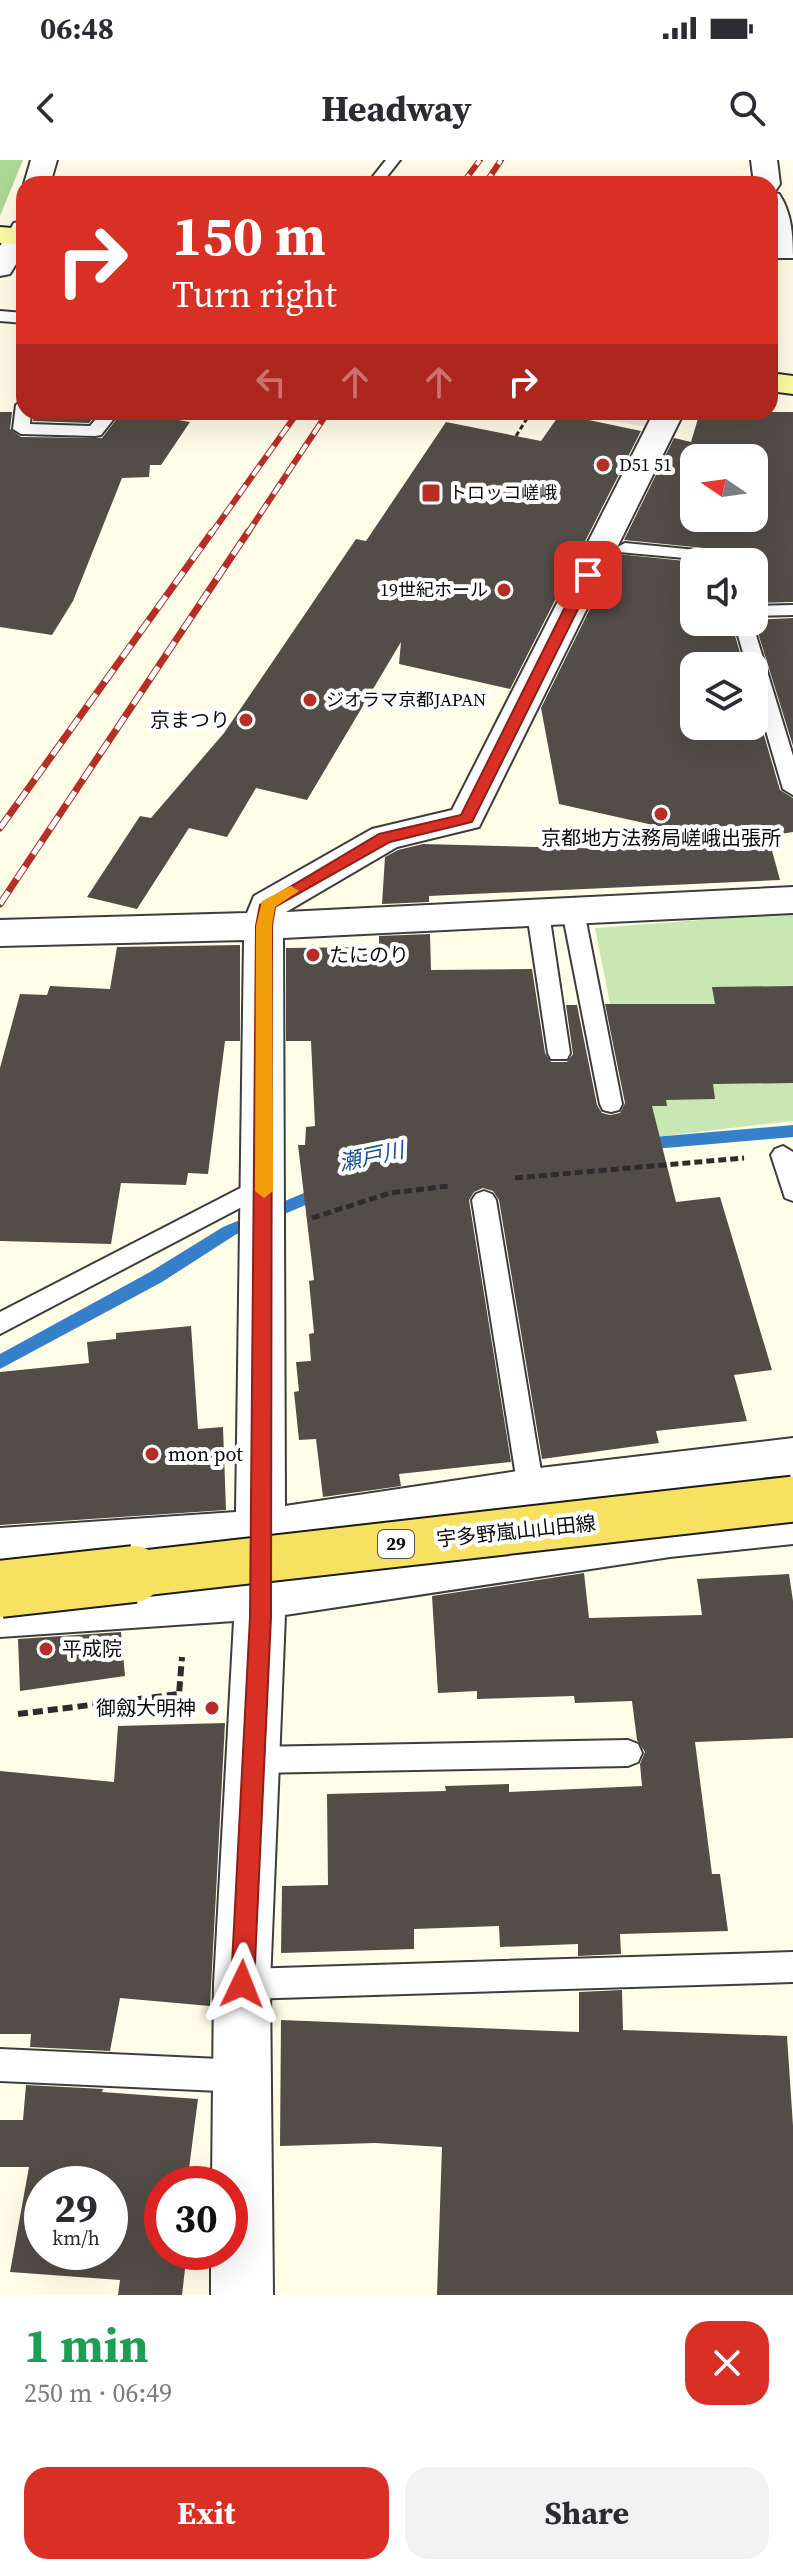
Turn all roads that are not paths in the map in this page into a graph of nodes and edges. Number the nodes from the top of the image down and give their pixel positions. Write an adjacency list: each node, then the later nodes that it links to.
1 (393, 160): 2 (lane)
2 (380, 176)
3 (778, 232): 5 (street)
4 (16, 236): 6 (street)
5 (783, 252)
6 (0, 268)
7 (22, 420): 8 (lane)
8 (104, 420)
9 (665, 420): 18 (street)
10 (625, 548): 11 (lane)
11 (680, 553)
12 (793, 610): 13 (lane)
13 (768, 611)
14 (747, 636): 15 (lane)
15 (793, 789)
16 (793, 900): 17 (street)
17 (556, 912): 18 (street); 20 (lane); 21 (lane)
18 (264, 926): 19 (street); 23 (street)
19 (0, 933)
20 (559, 1053)
21 (611, 1104)
22 (783, 1155): 24 (lane)
23 (264, 1185): 26 (lane); 31 (street)
24 (793, 1192)
25 (484, 1200): 28 (lane)
26 (0, 1324)
27 (793, 1458): 28 (street)
28 (531, 1489): 31 (street)
29 (793, 1499): 33 (main road, 宇多野嵐山山田線 / 29, bridge)
30 (793, 1523): 35 (street)
31 (261, 1531): 32 (street); 35 (street)
32 (0, 1549)
33 (0, 1589)
34 (0, 1615): 35 (street)
35 (259, 1622): 37 (street)
36 (628, 1753): 37 (lane)
37 (252, 1760): 39 (street)
38 (793, 1967): 39 (lane)
39 (242, 1984): 41 (street)
40 (0, 2065): 41 (lane)
41 (242, 2076): 42 (street)
42 (242, 2295)

